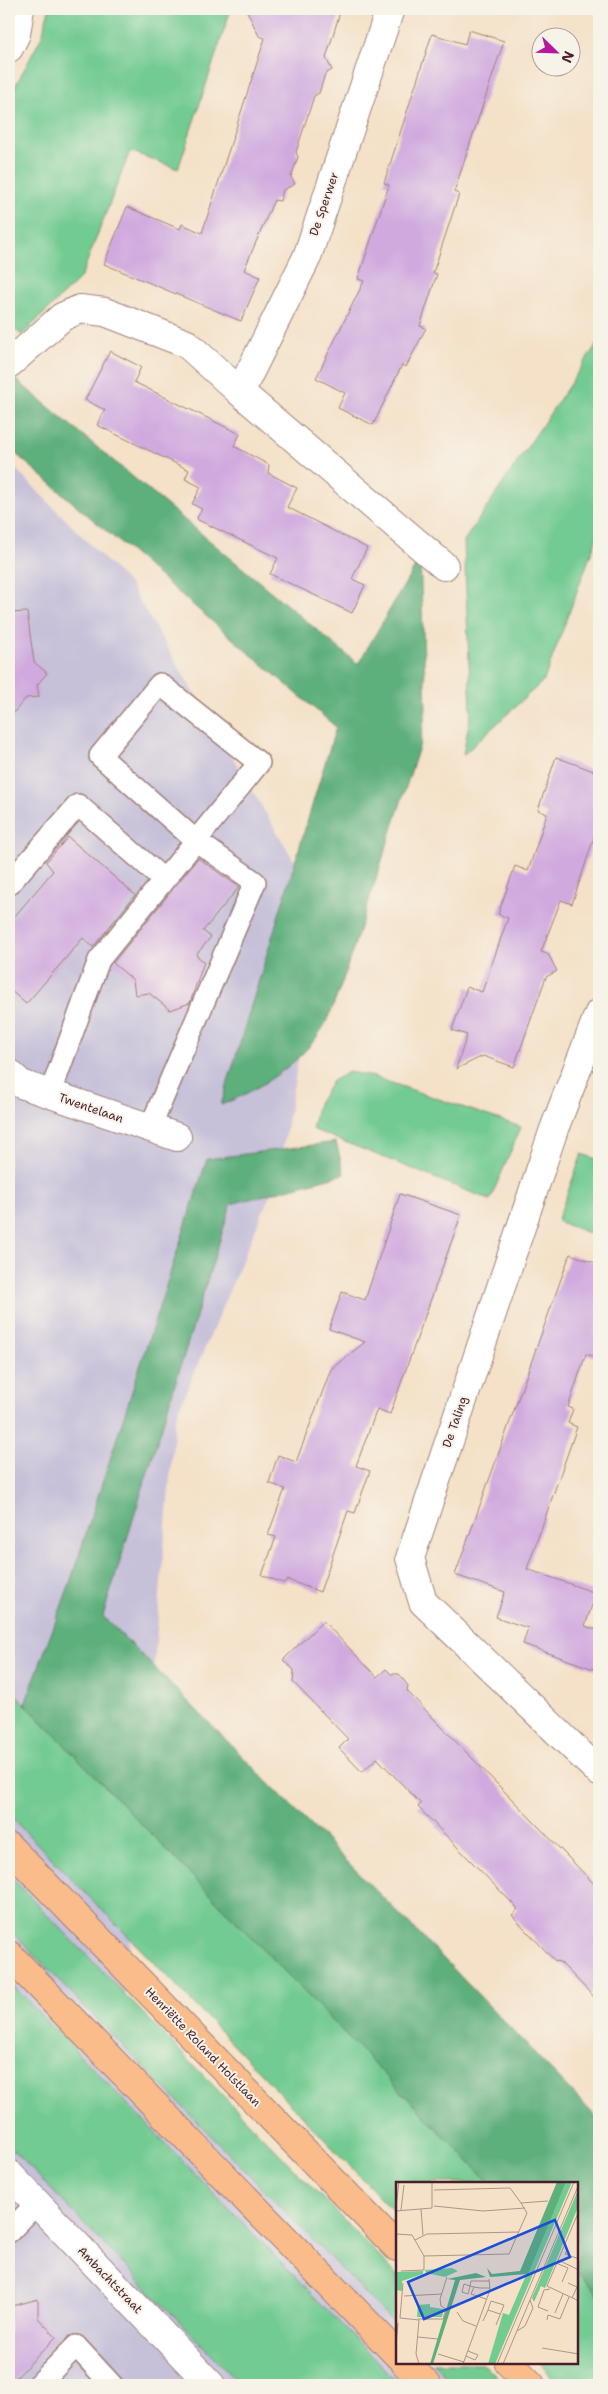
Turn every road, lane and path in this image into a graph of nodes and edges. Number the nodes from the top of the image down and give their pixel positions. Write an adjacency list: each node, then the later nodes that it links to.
1 (20, 9): 3 (street)
2 (390, 9): 5 (street, De Sperwer)
3 (9, 48)
4 (9, 362): 5 (street)
5 (240, 392): 6 (street)
6 (444, 566)
7 (195, 840): 7 (lane); 8 (lane); 13 (lane)
8 (163, 879): 9 (lane); 12 (lane)
9 (9, 884)
10 (599, 1013): 15 (street, De Taling)
11 (9, 1072): 12 (street, Twentelaan)
12 (50, 1094): 13 (street, Twentelaan)
13 (150, 1128): 14 (street, Twentelaan)
14 (178, 1137)
15 (599, 1772)
16 (9, 1847): 21 (main road, Henriëtte Roland Holstlaan)
17 (9, 1955): 22 (main road)
18 (9, 2174): 19 (street, Ambachtstraat)
19 (37, 2203): 20 (lane); 27 (street, Ambachtstraat)
20 (9, 2232)
21 (396, 2246)
22 (396, 2353)
23 (406, 2364): 28 (main road)
24 (510, 2364): 29 (main road)
25 (38, 2385): 26 (lane)
26 (112, 2385)
27 (211, 2385)
28 (427, 2385)
29 (531, 2385)

